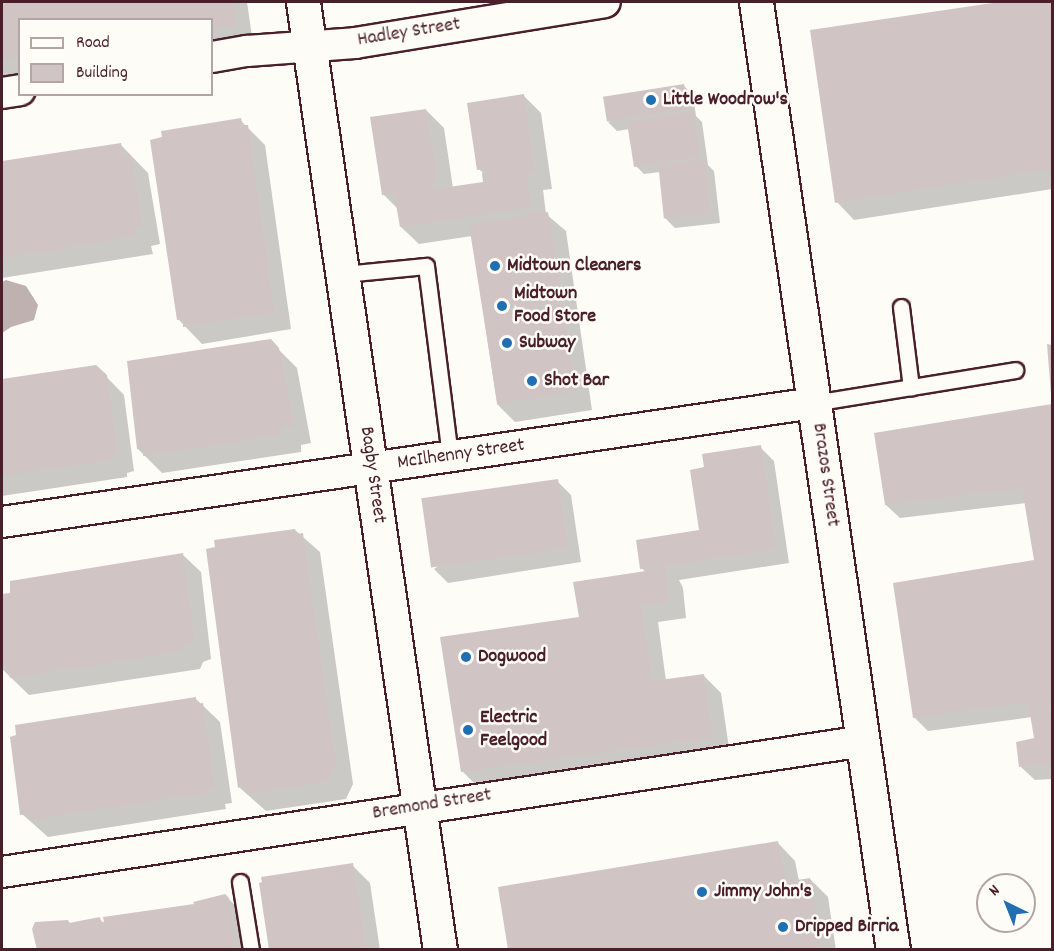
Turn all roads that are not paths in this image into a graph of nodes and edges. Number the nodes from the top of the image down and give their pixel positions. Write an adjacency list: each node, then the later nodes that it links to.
1 (303, 2): 4 (main road, Bagby Street)
2 (605, 2): 4 (street, Hadley Street)
3 (756, 2): 12 (main road, Brazos Street)
4 (310, 46): 5 (street, Hadley Street); 8 (main road, Bagby Street)
5 (213, 57)
6 (18, 90): 7 (street)
7 (2, 93)
8 (344, 274): 13 (lane); 14 (main road, Bagby Street)
9 (901, 307): 11 (lane)
10 (1015, 370): 11 (lane)
11 (912, 387): 12 (lane)
12 (814, 403): 13 (street, McIlhenny Street); 16 (main road, Brazos Street)
13 (450, 456): 14 (street, McIlhenny Street)
14 (371, 468): 15 (street, McIlhenny Street); 17 (main road, Bagby Street)
15 (2, 522)
16 (864, 741): 17 (street, Bremond Street); 22 (main road, Brazos Street)
17 (419, 807): 18 (street, Bremond Street); 21 (main road, Bagby Street)
18 (2, 872)
19 (240, 882): 20 (lane)
20 (251, 950)
21 (440, 950)
22 (893, 950)

